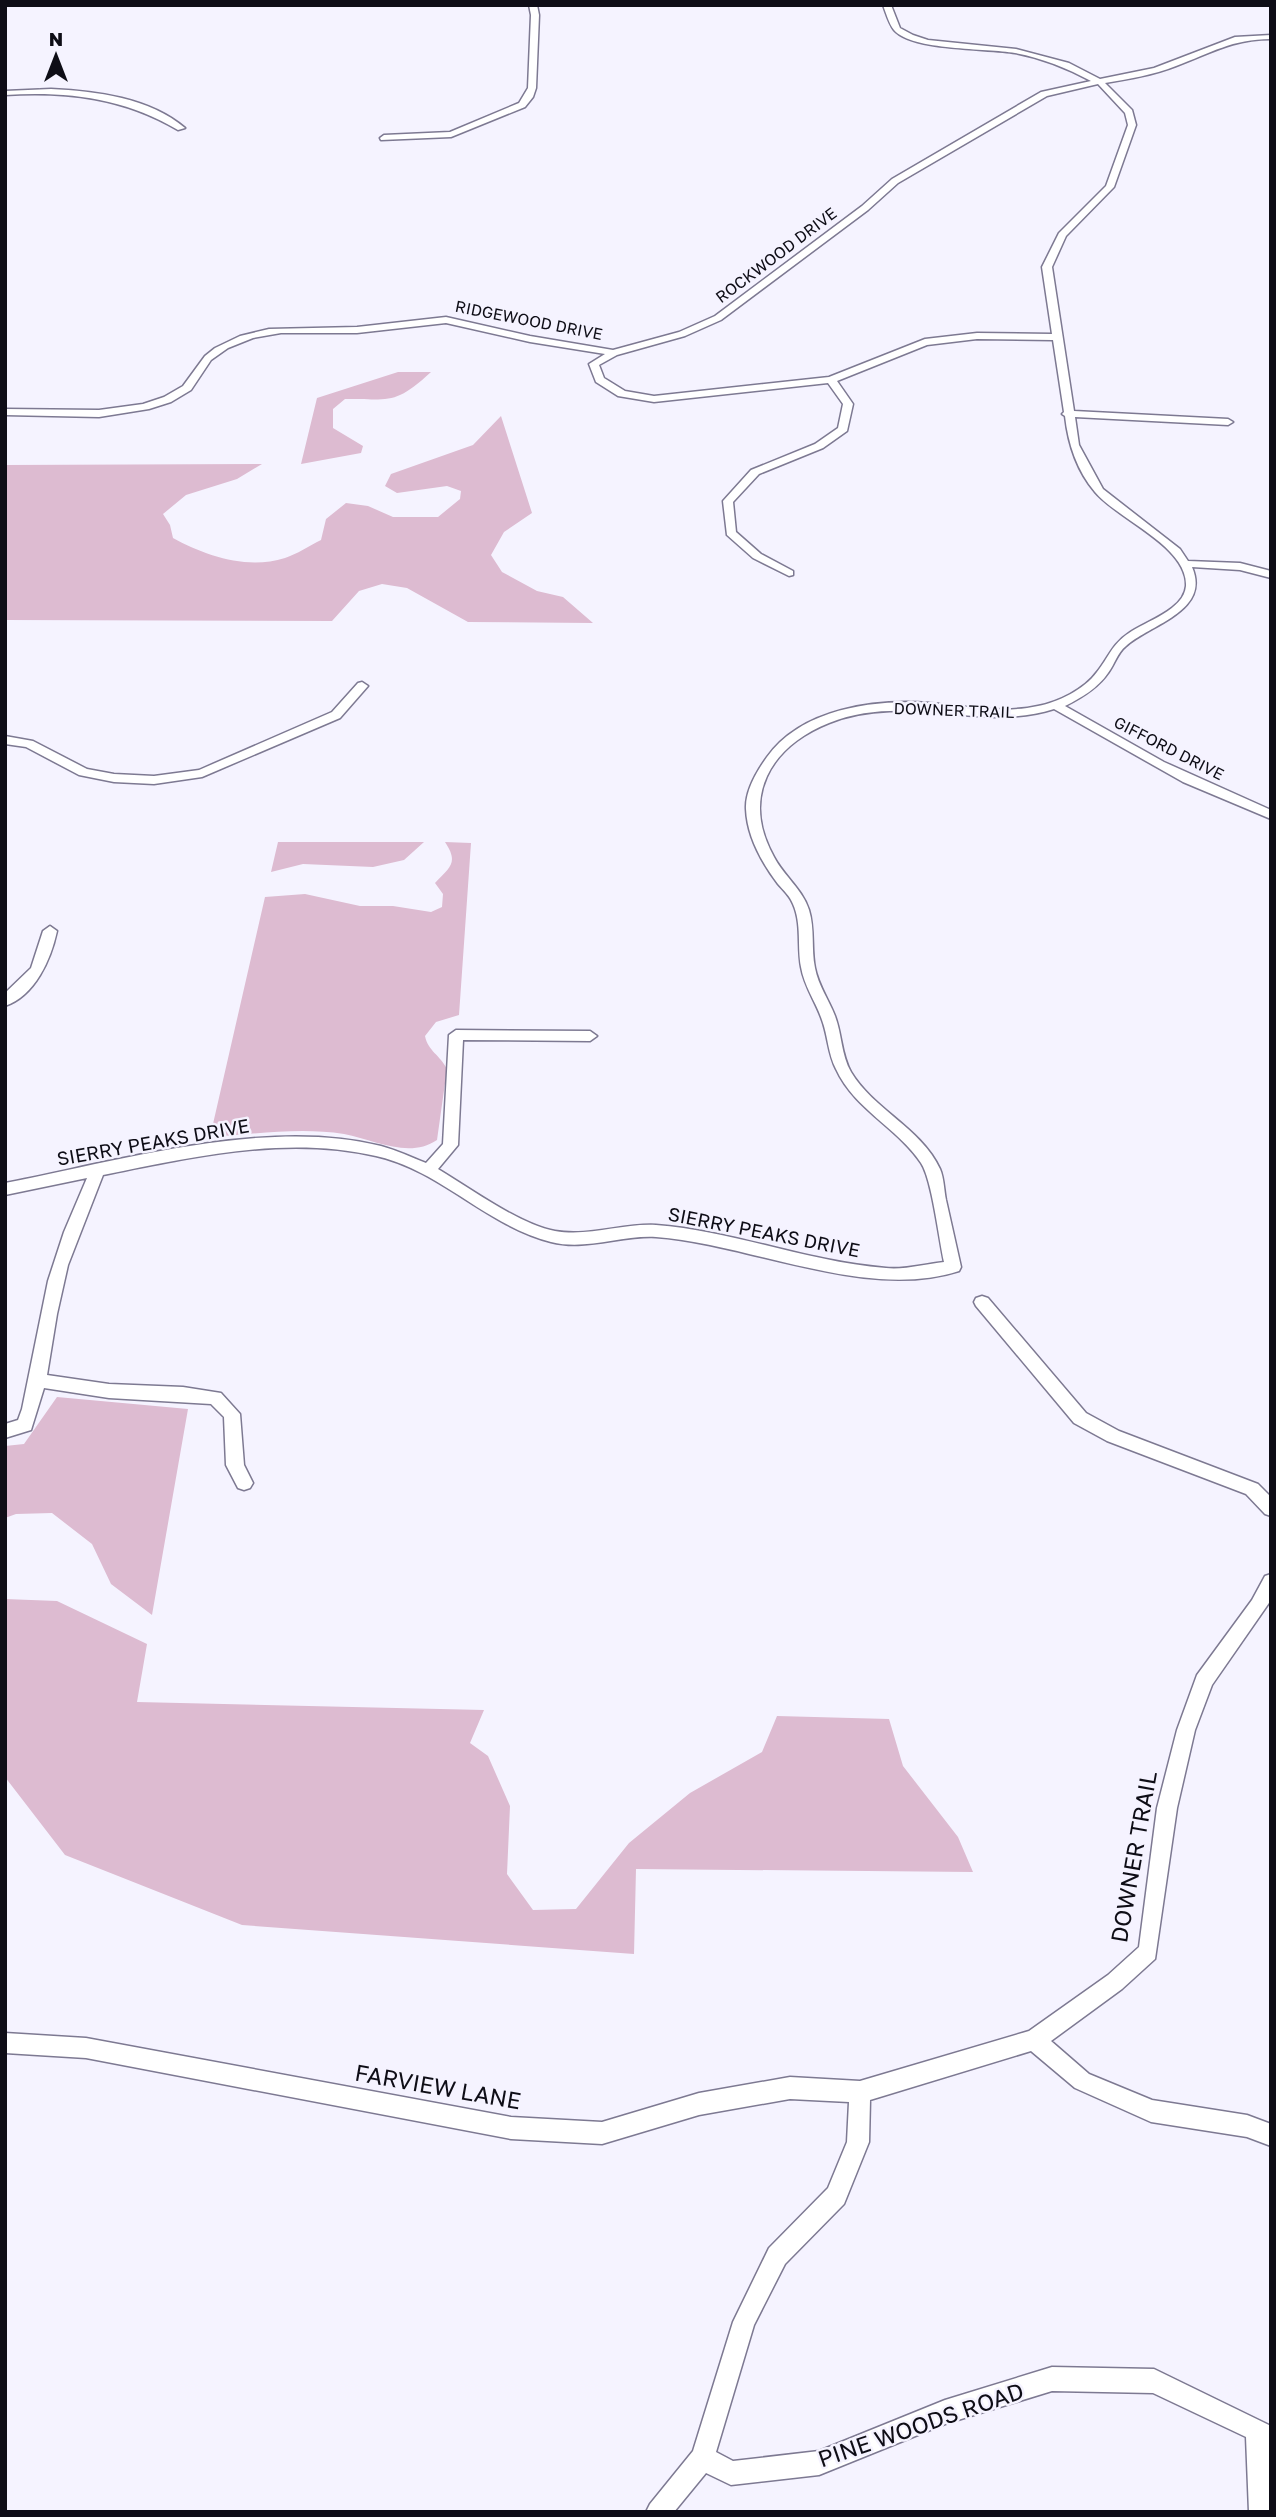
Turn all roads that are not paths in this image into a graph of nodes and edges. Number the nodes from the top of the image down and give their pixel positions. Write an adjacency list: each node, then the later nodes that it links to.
1 (533, 5): 7 (street)
2 (887, 5): 4 (street)
3 (1271, 37): 4 (street, ROCKWOOD DRIVE)
4 (1100, 82): 8 (street); 9 (street, ROCKWOOD DRIVE)
5 (5, 93): 6 (street)
6 (181, 128)
7 (384, 138)
8 (1058, 337): 10 (street); 12 (street)
9 (614, 353): 10 (street); 11 (street, RIDGEWOOD DRIVE)
10 (831, 380): 15 (street)
11 (5, 412)
12 (1067, 414): 13 (street); 14 (street)
13 (1228, 422)
14 (1185, 564): 16 (street); 18 (street, DOWNER TRAIL)
15 (789, 572)
16 (1271, 575)
17 (362, 686): 19 (street)
18 (1054, 704): 20 (street, GIFFORD DRIVE); 27 (street, DOWNER TRAIL)
19 (5, 740)
20 (1271, 815)
21 (50, 931): 22 (street)
22 (5, 1001)
23 (590, 1036): 25 (street)
24 (98, 1170): 25 (street, SIERRY PEAKS DRIVE); 26 (street, SIERRY PEAKS DRIVE); 29 (street)
25 (428, 1171): 27 (street, SIERRY PEAKS DRIVE)
26 (5, 1189)
27 (953, 1267)
28 (982, 1302): 32 (street)
29 (39, 1380): 30 (street); 31 (street)
30 (5, 1431)
31 (244, 1483)
32 (1271, 1509)
33 (1271, 1582): 34 (street, DOWNER TRAIL)
34 (1034, 2039): 36 (street, DOWNER TRAIL); 37 (street)
35 (5, 2043): 36 (street, FARVIEW LANE)
36 (860, 2092): 39 (street)
37 (1271, 2135)
38 (1264, 2435): 39 (street, PINE WOODS ROAD); 41 (street, PINE WOODS ROAD)
39 (703, 2458): 40 (street)
40 (658, 2512)
41 (1261, 2512)

